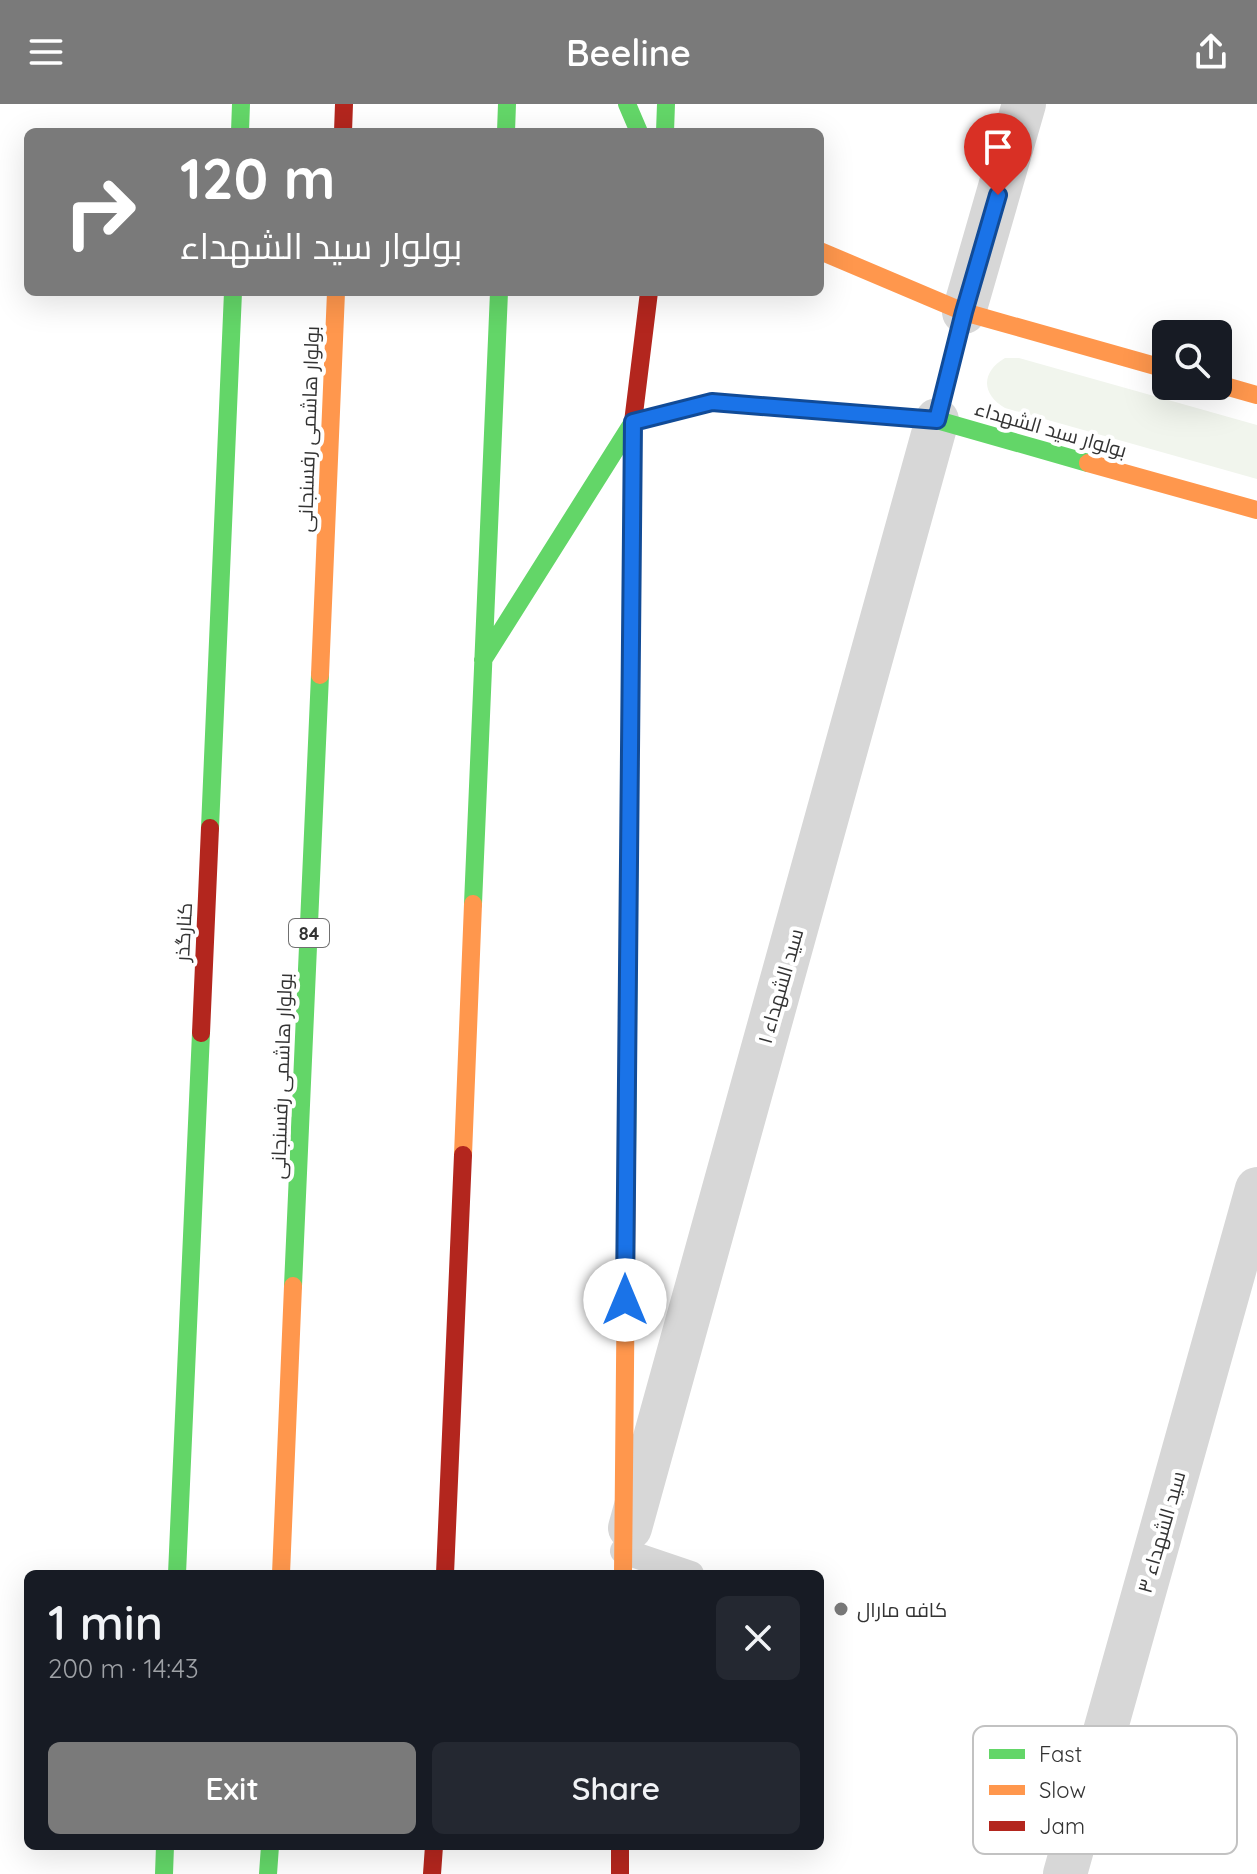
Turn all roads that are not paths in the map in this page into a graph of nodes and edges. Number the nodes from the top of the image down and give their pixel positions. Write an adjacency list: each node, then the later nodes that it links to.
1 (241, 104): 7 (main road)
2 (344, 104): 8 (main road)
3 (507, 104): 9 (main road)
4 (627, 104): 10 (main road)
5 (666, 104): 11 (main road)
6 (1024, 104): 17 (street)
7 (240, 128)
8 (343, 128)
9 (506, 128)
10 (637, 128)
11 (665, 128)
12 (824, 253): 17 (main road)
13 (233, 296): 27 (main road, کنارگذر)
14 (336, 296): 28 (main road, بولوار هاشمی رفسنجانی / 84)
15 (499, 296): 24 (main road)
16 (649, 296): 22 (main road)
17 (964, 312): 18 (main road); 21 (main road)
18 (1152, 365)
19 (1232, 388): 20 (main road)
20 (1257, 395)
21 (937, 420): 22 (main road, بولوار سید الشهداء); 23 (main road, بولوار سید الشهداء); 26 (street, سید الشهداء ۱)
22 (633, 422): 24 (main road); 26 (main road)
23 (1257, 510)
24 (483, 660): 29 (main road)
25 (1257, 1189): 31 (street, سید الشهداء ۳)
26 (623, 1563): 30 (lane)
27 (177, 1570)
28 (281, 1570)
29 (445, 1570)
30 (666, 1570)
31 (1106, 1726)
32 (165, 1850): 37 (main road)
33 (270, 1850): 38 (main road)
34 (434, 1850): 39 (main road)
35 (620, 1850): 40 (main road)
36 (1071, 1854): 41 (street, سید الشهداء ۳)
37 (164, 1874)
38 (268, 1874)
39 (432, 1874)
40 (620, 1874)
41 (1065, 1874)

